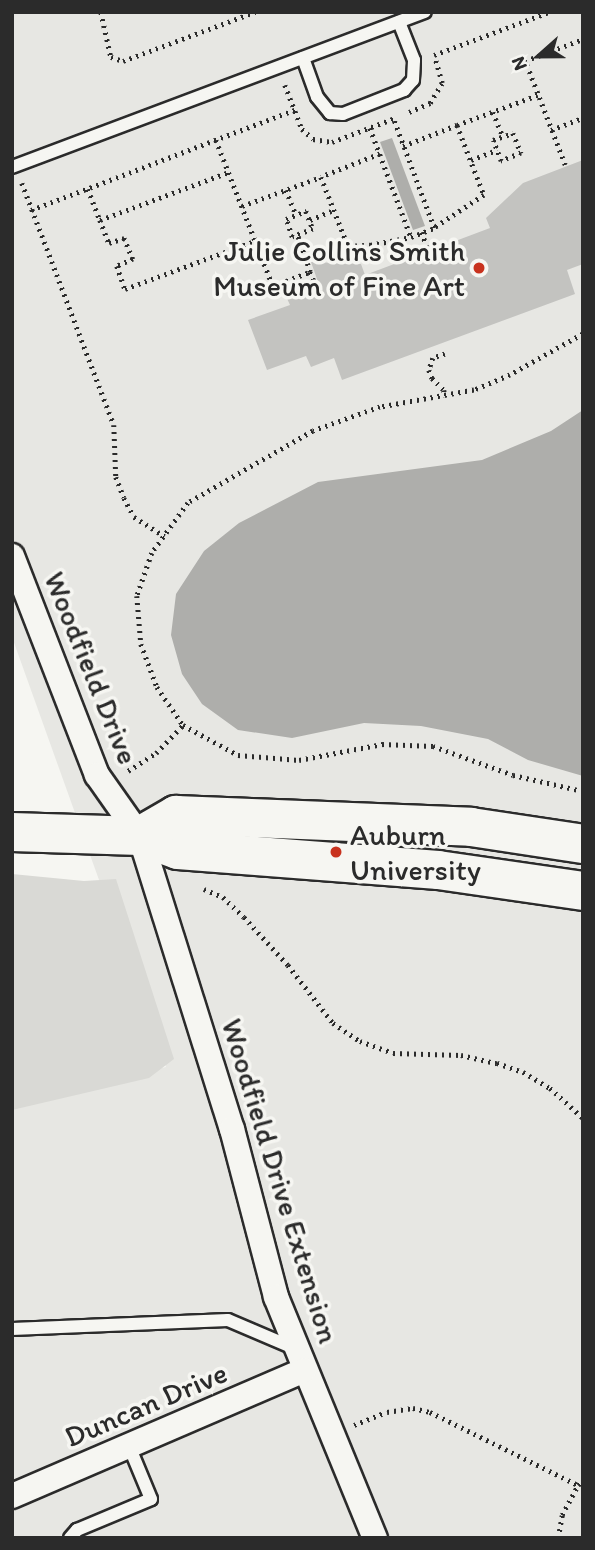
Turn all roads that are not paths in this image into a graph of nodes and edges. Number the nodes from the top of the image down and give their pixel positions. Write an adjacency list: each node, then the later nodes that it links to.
1 (425, 12): 2 (lane)
2 (399, 22): 3 (lane); 3 (lane)
3 (303, 58): 4 (lane)
4 (14, 166)
5 (12, 556): 7 (street, Woodfield Drive)
6 (12, 832): 7 (main road)
7 (140, 836): 8 (main road); 9 (main road); 11 (street, Woodfield Drive Extension)
8 (583, 844)
9 (583, 891)
10 (12, 1329): 11 (lane)
11 (300, 1359): 12 (street, Duncan Drive); 15 (street, Woodfield Drive Extension)
12 (129, 1446): 13 (street, Duncan Drive); 14 (lane)
13 (12, 1496)
14 (70, 1538)
15 (375, 1538)

